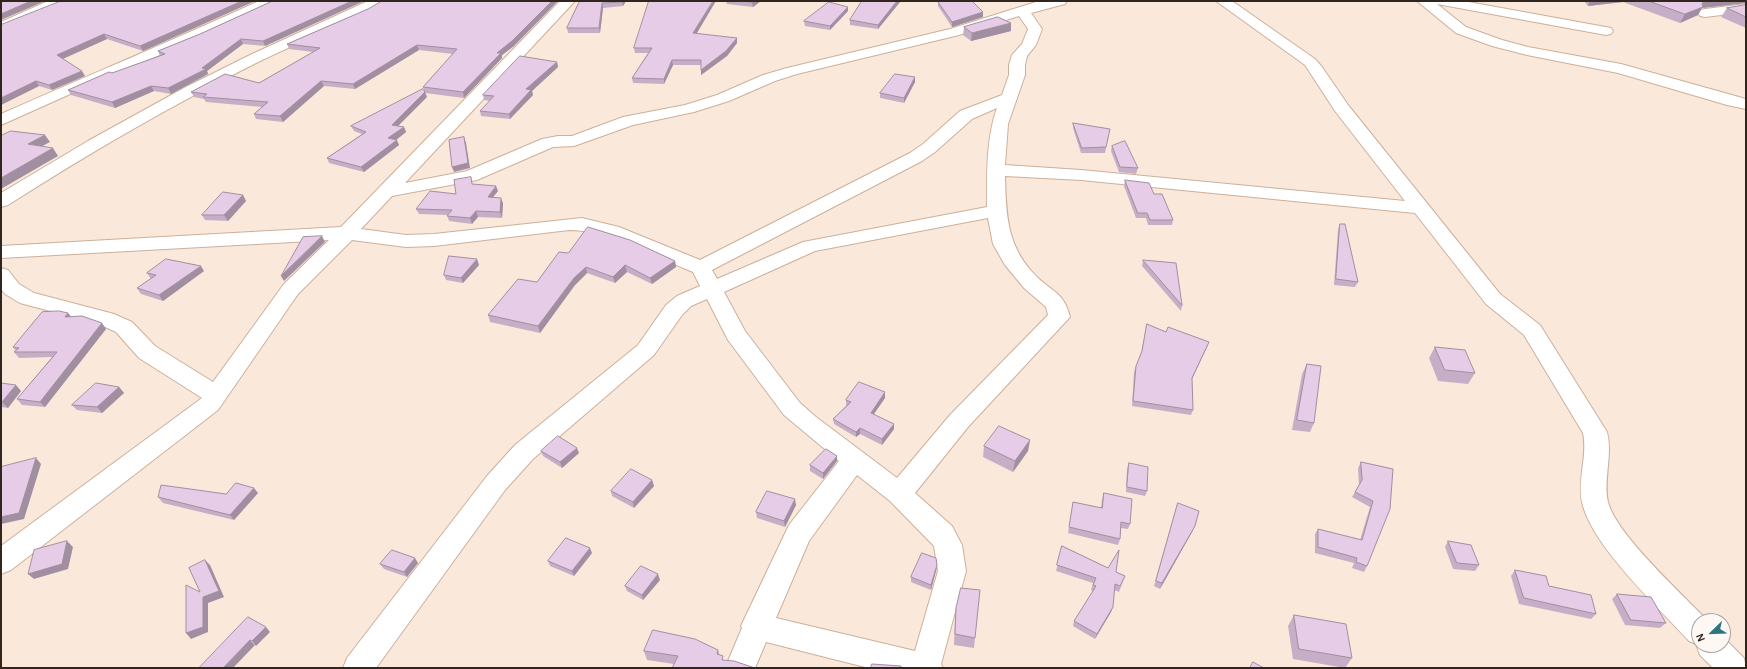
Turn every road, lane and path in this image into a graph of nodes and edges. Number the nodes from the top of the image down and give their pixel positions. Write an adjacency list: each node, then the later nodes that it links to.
1 (59, 1): 14 (street)
2 (270, 1): 18 (street)
3 (379, 1): 21 (street)
4 (568, 1): 20 (street)
5 (1060, 1): 12 (street)
6 (1223, 1): 22 (street)
7 (1424, 1): 17 (street)
8 (1440, 1): 15 (street)
9 (1740, 1): 10 (street)
10 (1746, 4)
11 (1746, 8): 13 (street)
12 (1022, 10): 16 (street); 20 (street)
13 (1705, 14)
14 (1, 27)
15 (1606, 31)
16 (1008, 98): 19 (street); 27 (street)
17 (1746, 104)
18 (1, 120)
19 (996, 170): 22 (street); 23 (street)
20 (386, 192): 24 (street)
21 (1, 201)
22 (1419, 208): 32 (street)
23 (996, 211): 27 (street); 30 (street)
24 (347, 233): 25 (street); 27 (street); 28 (street)
25 (1, 252)
26 (1, 276): 28 (street)
27 (707, 279): 29 (street); 35 (street)
28 (217, 396): 31 (street)
29 (855, 459): 30 (street); 33 (street)
30 (899, 494): 37 (street)
31 (1, 562)
32 (1691, 623)
33 (756, 626): 36 (street); 37 (street)
34 (1719, 653): 39 (street)
35 (358, 668)
36 (740, 668)
37 (925, 668): 38 (street)
38 (928, 668)
39 (1733, 668)

